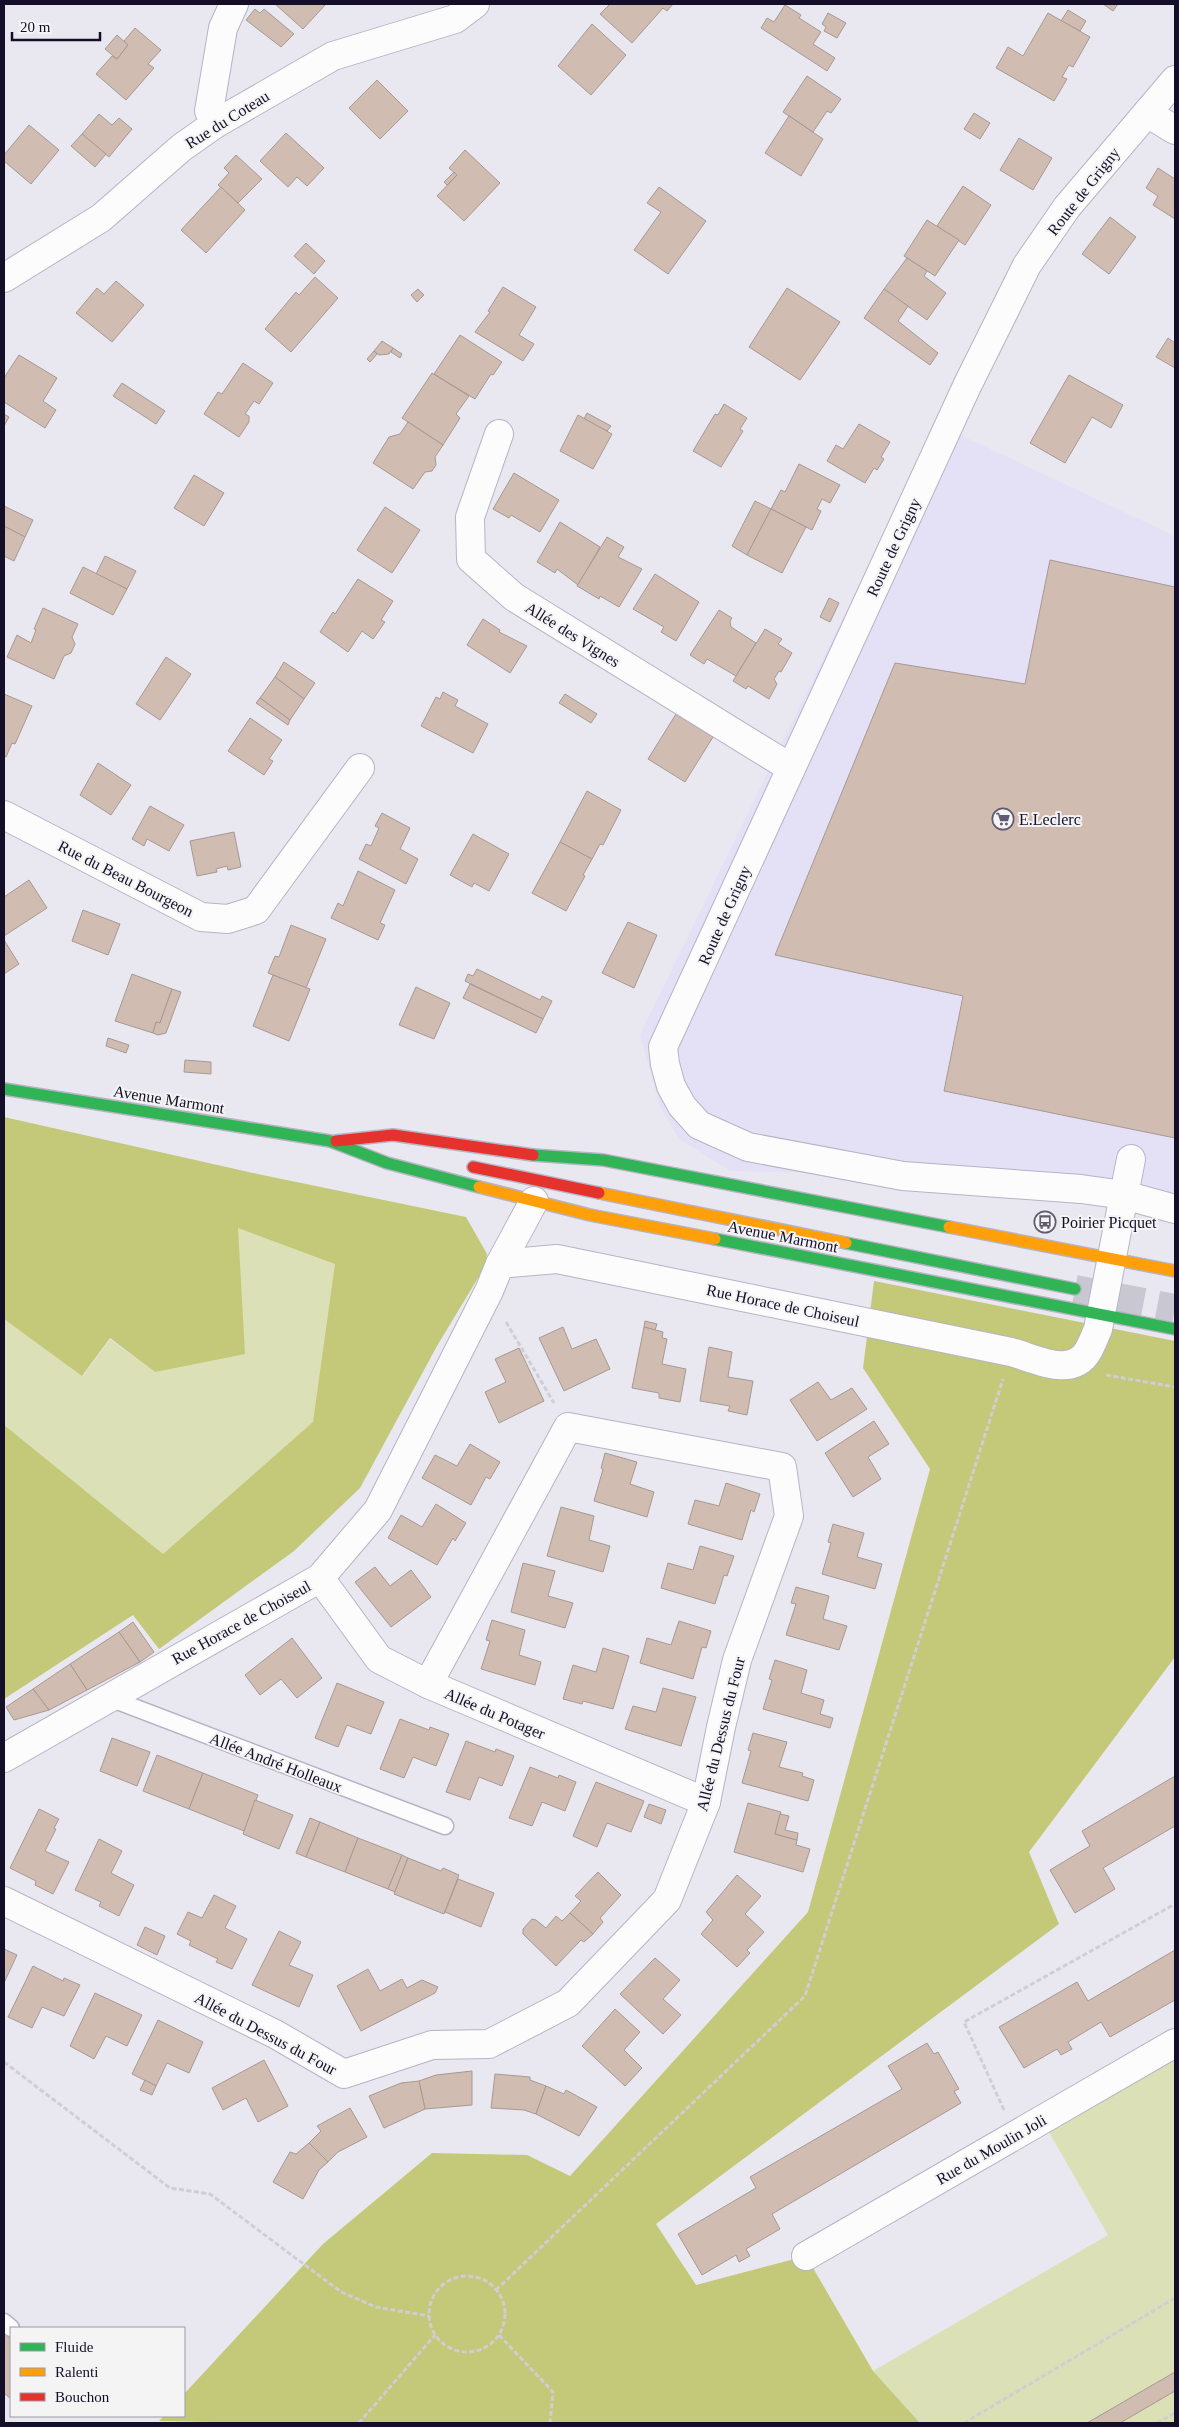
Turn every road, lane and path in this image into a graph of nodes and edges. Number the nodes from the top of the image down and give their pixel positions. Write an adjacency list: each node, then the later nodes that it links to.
1 (234, 4): 5 (street)
2 (475, 4): 5 (street, Rue du Coteau)
3 (1175, 80): 4 (street, Route de Grigny)
4 (1147, 113): 6 (street); 10 (street, Route de Grigny)
5 (215, 124): 7 (street, Rue du Coteau)
6 (1175, 130)
7 (4, 278)
8 (499, 434): 10 (street, Allée des Vignes)
9 (360, 768): 11 (street, Rue du Beau Bourgeon)
10 (791, 768): 21 (street, Route de Grigny)
11 (4, 816)
12 (4, 1089): 13 (main road, Avenue Marmont)
13 (330, 1142): 14 (main road, Avenue Marmont); 17 (main road, Avenue Marmont)
14 (556, 1158): 19 (main road, Avenue Marmont); 25 (main road, Avenue Marmont)
15 (1131, 1159): 21 (street)
16 (432, 1161): 17 (main road, Avenue Marmont)
17 (387, 1163): 22 (main road, Avenue Marmont)
18 (460, 1165): 20 (main road, Avenue Marmont)
19 (583, 1169)
20 (583, 1190): 24 (lane); 28 (main road, Avenue Marmont)
21 (1124, 1195): 23 (street); 25 (street)
22 (534, 1201): 24 (main road, Avenue Marmont); 26 (street, Rue Horace de Choiseul)
23 (1175, 1209)
24 (602, 1217): 30 (main road, Avenue Marmont)
25 (1113, 1258): 27 (main road, Avenue Marmont); 30 (street)
26 (500, 1264): 29 (street, Rue Horace de Choiseul); 32 (street, Rue Horace de Choiseul)
27 (1175, 1272)
28 (1075, 1289)
29 (489, 1292): 35 (path); 36 (street, Rue Horace de Choiseul)
30 (1101, 1314): 31 (main road, Avenue Marmont); 33 (street)
31 (1175, 1329)
32 (1011, 1352): 33 (street, Rue Horace de Choiseul); 48 (path)
33 (1064, 1367): 34 (path)
34 (1175, 1387)
35 (568, 1427): 37 (street); 40 (street, Allée du Dessus du Four)
36 (320, 1578): 37 (street, Allée du Potager); 38 (street, Rue Horace de Choiseul)
37 (428, 1684): 40 (street, Allée du Potager)
38 (107, 1697): 39 (street, Rue Horace de Choiseul); 41 (lane, Allée André Holleaux)
39 (4, 1758)
40 (706, 1802): 42 (street, Allée du Dessus du Four)
41 (445, 1826)
42 (4, 1901)
43 (1175, 1904): 46 (path)
44 (1175, 2043): 46 (street, Rue du Moulin Joli)
45 (4, 2062): 50 (path)
46 (1016, 2135): 47 (street, Rue du Moulin Joli)
47 (806, 2256)
48 (496, 2290): 50 (path); 52 (path)
49 (1175, 2298): 56 (path)
50 (429, 2316): 51 (path)
51 (435, 2335): 52 (path); 54 (path)
52 (499, 2335): 55 (path)
53 (1175, 2413): 57 (path)
54 (359, 2423)
55 (550, 2423)
56 (964, 2423)
57 (1157, 2423)

